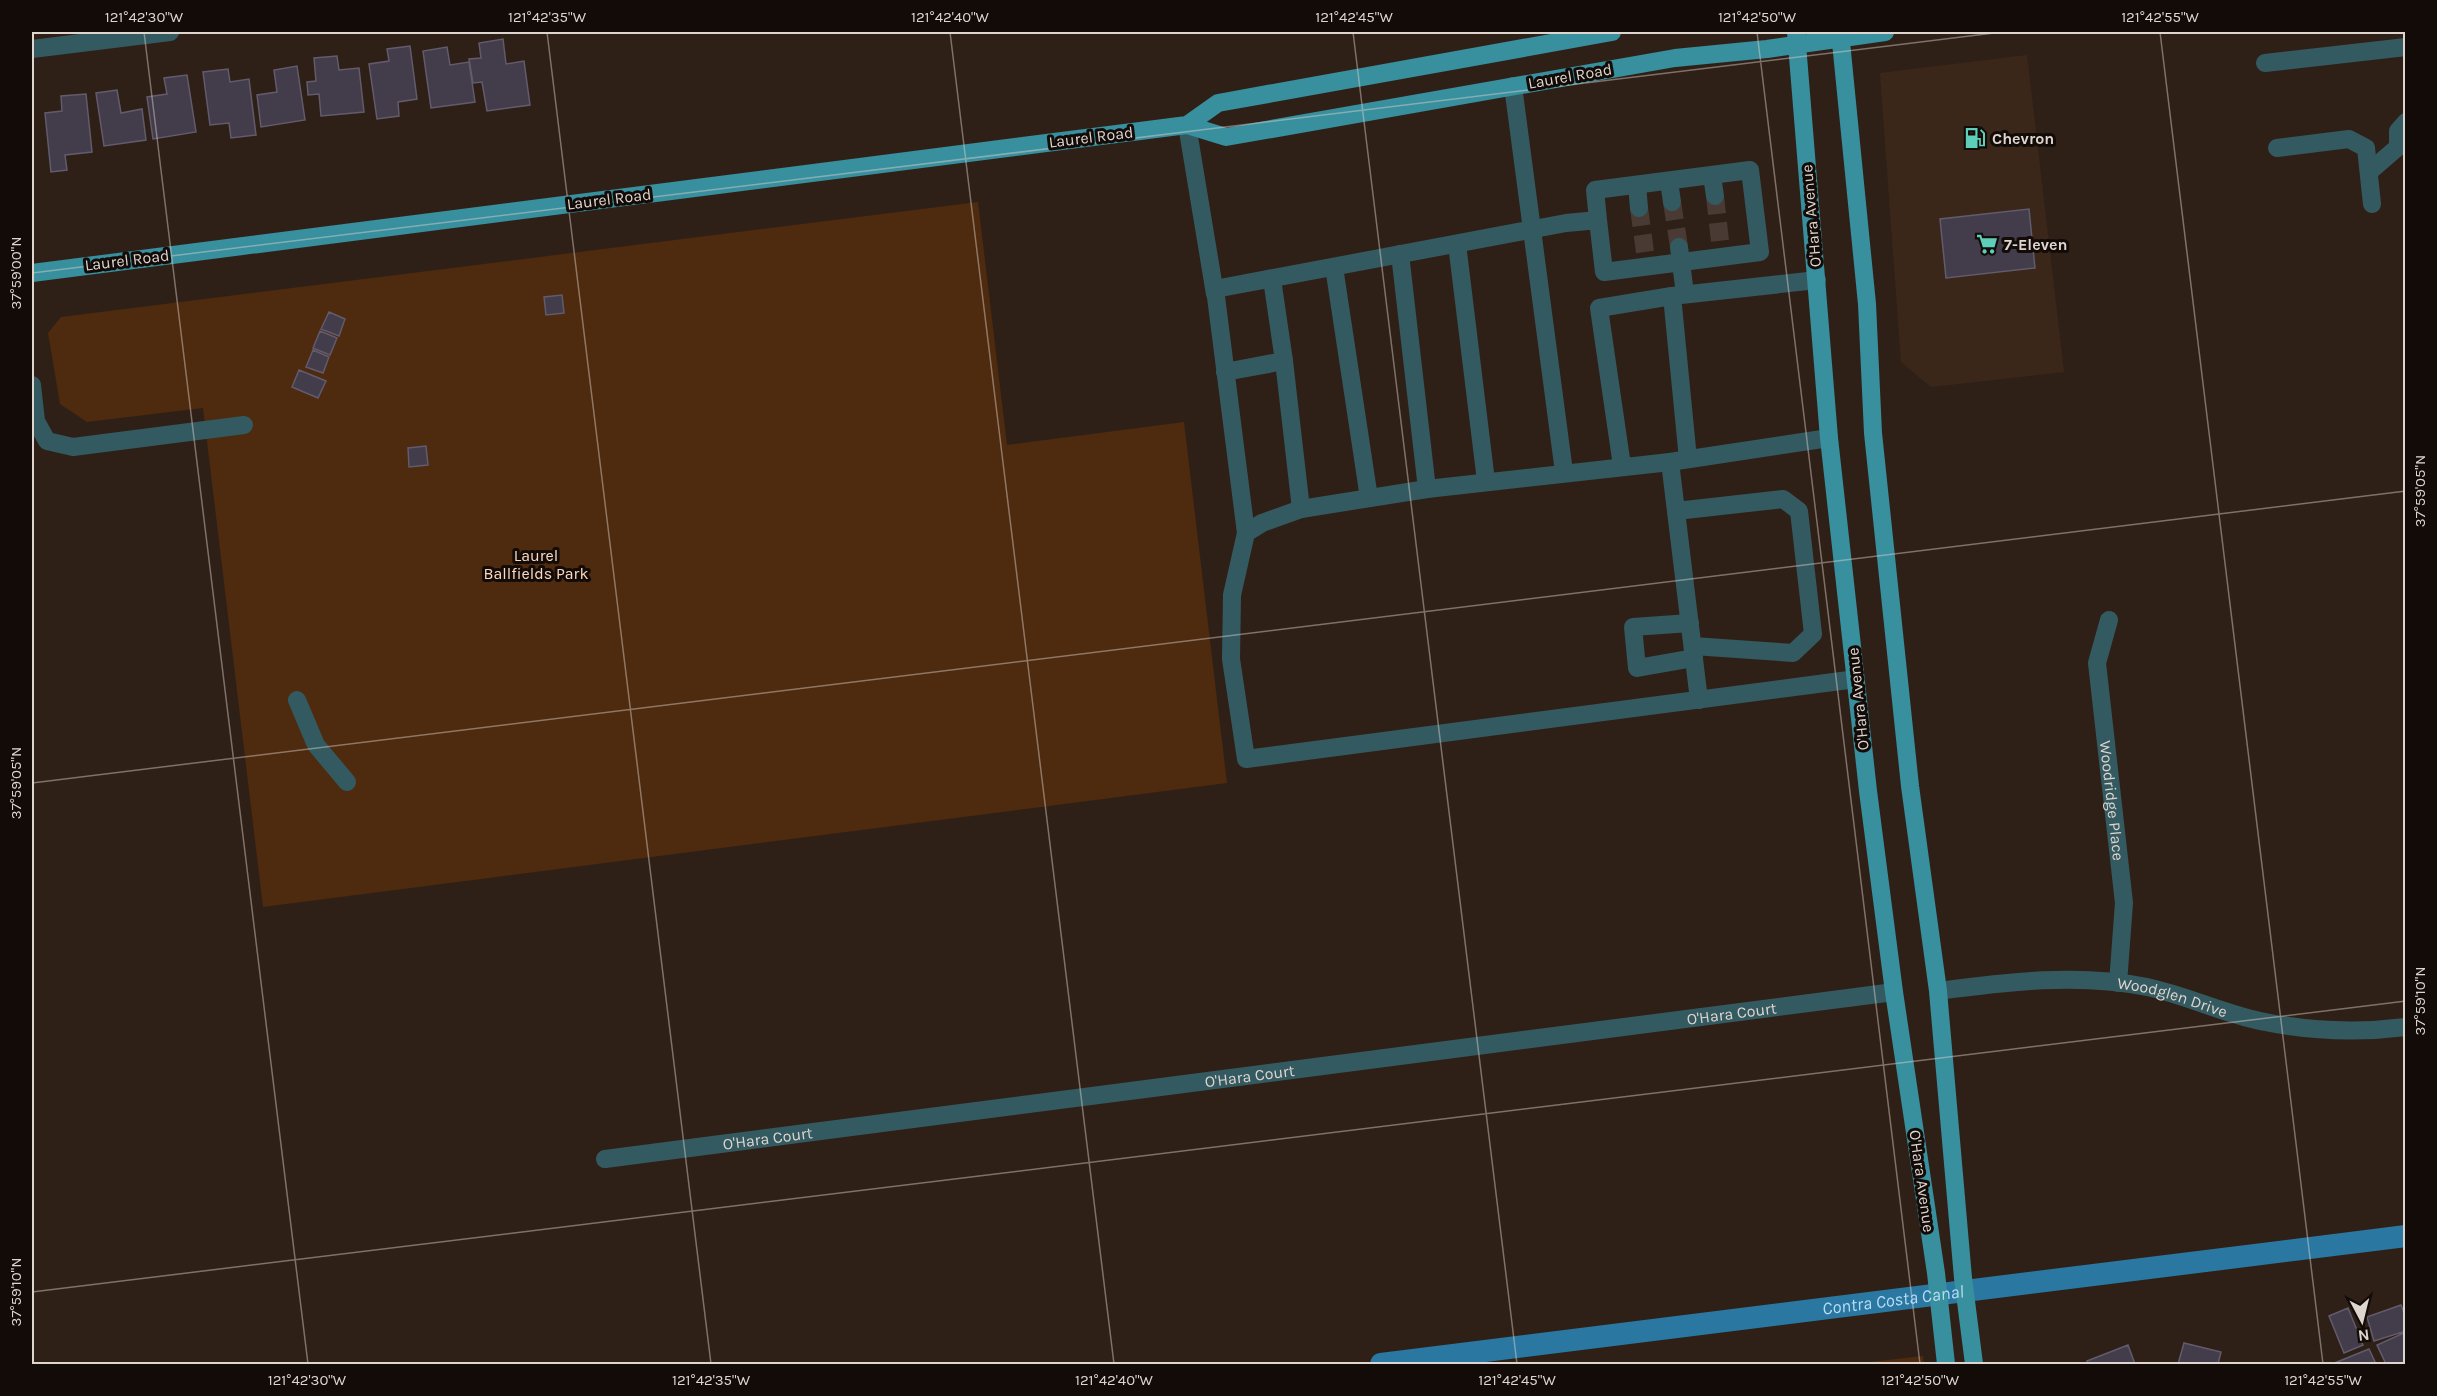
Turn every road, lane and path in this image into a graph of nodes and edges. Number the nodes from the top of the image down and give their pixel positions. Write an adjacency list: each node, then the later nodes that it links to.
1 (170, 32): 7 (street)
2 (1612, 32): 11 (main road, Laurel Road)
3 (1886, 32): 4 (main road, Laurel Road)
4 (1840, 35): 5 (main road, Laurel Road); 55 (main road, O'Hara Avenue)
5 (1796, 38): 9 (main road, Laurel Road); 30 (main road, O'Hara Avenue)
6 (2406, 47): 8 (street)
7 (32, 49)
8 (2265, 63)
9 (1513, 86): 11 (main road, Laurel Road); 23 (street)
10 (2406, 122): 12 (street)
11 (1187, 125): 28 (main road, Laurel Road); 31 (street)
12 (2402, 146): 14 (street)
13 (2277, 148): 14 (street)
14 (2368, 172): 20 (street)
15 (1712, 176): 16 (street); 18 (street); 26 (street)
16 (1669, 181): 17 (street); 19 (street)
17 (1637, 185): 21 (street); 22 (street)
18 (1715, 196)
19 (1672, 202)
20 (2373, 204)
21 (1640, 208)
22 (1598, 220): 23 (street); 26 (street)
23 (1534, 229): 24 (street); 40 (street)
24 (1457, 244): 25 (street); 41 (street)
25 (1400, 254): 27 (street); 42 (street)
26 (1680, 255): 32 (street)
27 (1334, 267): 29 (street); 43 (street)
28 (32, 273)
29 (1272, 279): 31 (street); 33 (street)
30 (1817, 280): 32 (street); 37 (main road, O'Hara Avenue)
31 (1215, 294): 34 (street)
32 (1679, 295): 38 (street); 39 (street)
33 (1284, 361): 34 (street); 44 (street)
34 (1225, 372): 46 (street)
35 (32, 385): 36 (street)
36 (244, 425)
37 (1829, 438): 38 (street); 50 (main road, O'Hara Avenue)
38 (1679, 460): 39 (street); 45 (street)
39 (1622, 466): 40 (street)
40 (1564, 472): 41 (street)
41 (1486, 481): 42 (street)
42 (1427, 489): 43 (street)
43 (1369, 498): 44 (street)
44 (1301, 509): 46 (street)
45 (1676, 511): 48 (street); 49 (street)
46 (1246, 533): 52 (street)
47 (2109, 620): 54 (street, Woodridge Place)
48 (1690, 623): 49 (street); 49 (street)
49 (1693, 652): 52 (street)
50 (1856, 679): 52 (street); 56 (main road, O'Hara Avenue)
51 (297, 700): 53 (street)
52 (1699, 700)
53 (347, 782)
54 (2118, 983): 55 (street, Woodglen Drive); 57 (street, Woodglen Drive)
55 (1938, 991): 60 (main road, O'Hara Avenue)
56 (1894, 992): 58 (street, O'Hara Court); 59 (main road, O'Hara Avenue)
57 (2406, 1027)
58 (605, 1159)
59 (1946, 1365)
60 (1974, 1365)

